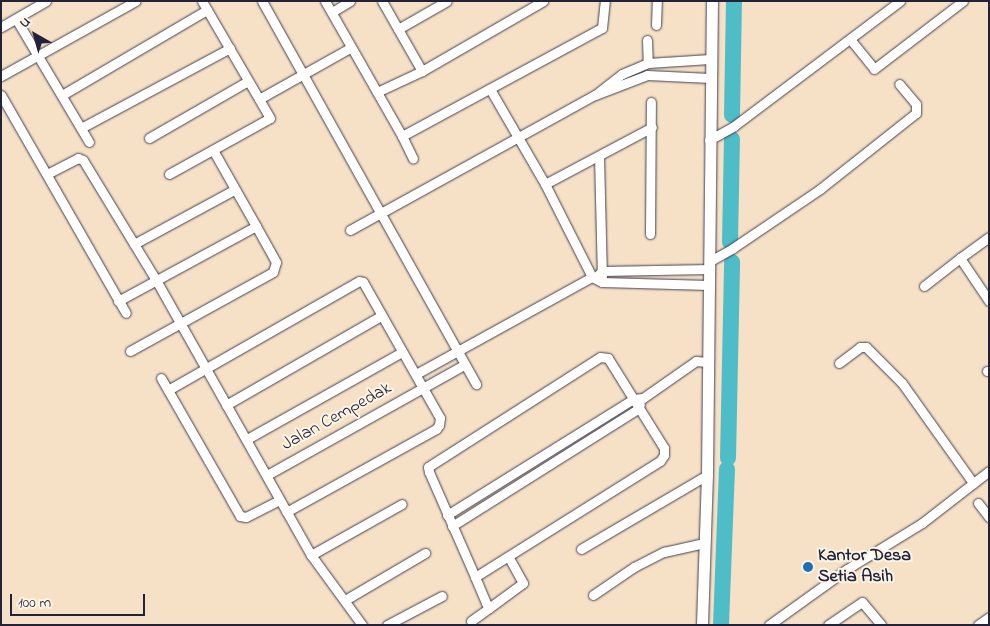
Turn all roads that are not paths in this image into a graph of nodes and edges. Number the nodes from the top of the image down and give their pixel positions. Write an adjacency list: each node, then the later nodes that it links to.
1 (46, 1): 16 (street)
2 (136, 1): 24 (street)
3 (262, 1): 29 (street)
4 (326, 1): 15 (street)
5 (350, 1): 15 (street)
6 (382, 1): 19 (street)
7 (447, 1): 19 (street)
8 (543, 1): 27 (street)
9 (605, 1): 33 (street)
10 (657, 1): 17 (street)
11 (712, 1): 25 (street)
12 (900, 1): 20 (street)
13 (964, 1): 20 (street)
14 (204, 6): 22 (street); 36 (street)
15 (332, 12): 23 (street)
16 (16, 19): 18 (street); 24 (street)
17 (656, 25)
18 (1, 27)
19 (398, 29): 27 (street)
20 (850, 39): 45 (street)
21 (647, 40): 26 (street)
22 (230, 48): 31 (street); 41 (street)
23 (350, 48): 29 (street); 34 (street)
24 (39, 56): 28 (street); 36 (street)
25 (710, 59): 26 (street); 30 (street)
26 (648, 62): 37 (street)
27 (422, 71): 34 (street)
28 (1, 76)
29 (302, 76): 38 (street); 54 (street)
30 (710, 78): 37 (street); 45 (street)
31 (248, 81): 38 (street); 44 (street)
32 (899, 84): 61 (street)
33 (490, 89): 42 (street); 43 (street)
34 (377, 92): 42 (street)
35 (1, 95): 50 (street)
36 (62, 95): 41 (street)
37 (595, 95): 43 (street)
38 (258, 99): 47 (street)
39 (651, 102): 40 (street)
40 (652, 127): 48 (street); 57 (street)
41 (81, 128): 46 (street)
42 (402, 136): 49 (street)
43 (518, 137): 52 (street); 54 (street)
44 (149, 138)
45 (709, 140): 61 (street)
46 (89, 142)
47 (213, 150): 51 (street); 53 (street)
48 (599, 156): 52 (street); 63 (street)
49 (413, 159)
50 (47, 174): 59 (street); 68 (street)
51 (169, 174)
52 (545, 184): 63 (street)
53 (234, 190): 55 (street); 59 (street)
54 (382, 214): 56 (street); 75 (street)
55 (256, 226): 64 (street); 72 (street)
56 (350, 230)
57 (650, 234)
58 (989, 237): 60 (street)
59 (134, 244): 64 (street)
60 (960, 258): 67 (street); 69 (street)
61 (710, 265): 62 (street); 66 (street)
62 (648, 271): 63 (street); 65 (street)
63 (598, 277): 65 (street); 75 (street)
64 (156, 280): 68 (street); 72 (street)
65 (646, 283): 66 (street)
66 (709, 285): 76 (street)
67 (924, 286)
68 (118, 301): 70 (street)
69 (989, 301)
70 (126, 313)
71 (382, 316): 74 (street); 79 (street); 87 (street)
72 (180, 324): 73 (street); 79 (street)
73 (130, 351)
74 (402, 352): 80 (street); 89 (street)
75 (456, 352): 78 (street); 80 (street)
76 (707, 362): 85 (street); 94 (street)
77 (839, 363): 95 (street)
78 (464, 365): 82 (street); 83 (street, Jalan Cempedak)
79 (206, 370): 84 (street); 87 (street)
80 (416, 374): 83 (street)
81 (161, 378): 84 (street)
82 (476, 384)
83 (423, 387): 93 (street, Jalan Cempedak); 99 (street)
84 (168, 390): 96 (street)
85 (643, 398): 86 (street); 88 (street)
86 (633, 399): 88 (street); 90 (street); 100 (street)
87 (226, 405): 89 (street)
88 (638, 409): 91 (street); 107 (street)
89 (247, 438): 93 (street)
90 (538, 458): 91 (street); 100 (street)
91 (544, 468): 102 (street)
92 (989, 471): 95 (street)
93 (266, 475): 96 (street)
94 (707, 475): 103 (street); 104 (street)
95 (973, 483): 118 (street)
96 (279, 500): 99 (street)
97 (978, 503): 101 (street)
98 (402, 504): 106 (street)
99 (286, 512): 106 (street)
100 (447, 514): 102 (street)
101 (989, 517)
102 (452, 526): 108 (street)
103 (704, 543): 109 (street); 117 (street)
104 (580, 549)
105 (425, 553): 111 (street)
106 (311, 555): 111 (street)
107 (510, 558): 108 (street); 112 (street)
108 (475, 577): 112 (street)
109 (593, 595)
110 (442, 596): 116 (street)
111 (345, 600): 115 (street)
112 (489, 608): 114 (street)
113 (989, 617): 121 (street)
114 (471, 620)
115 (362, 625)
116 (387, 625)
117 (702, 625)
118 (769, 625)
119 (828, 625): 120 (street)
120 (881, 625)
121 (978, 625)

